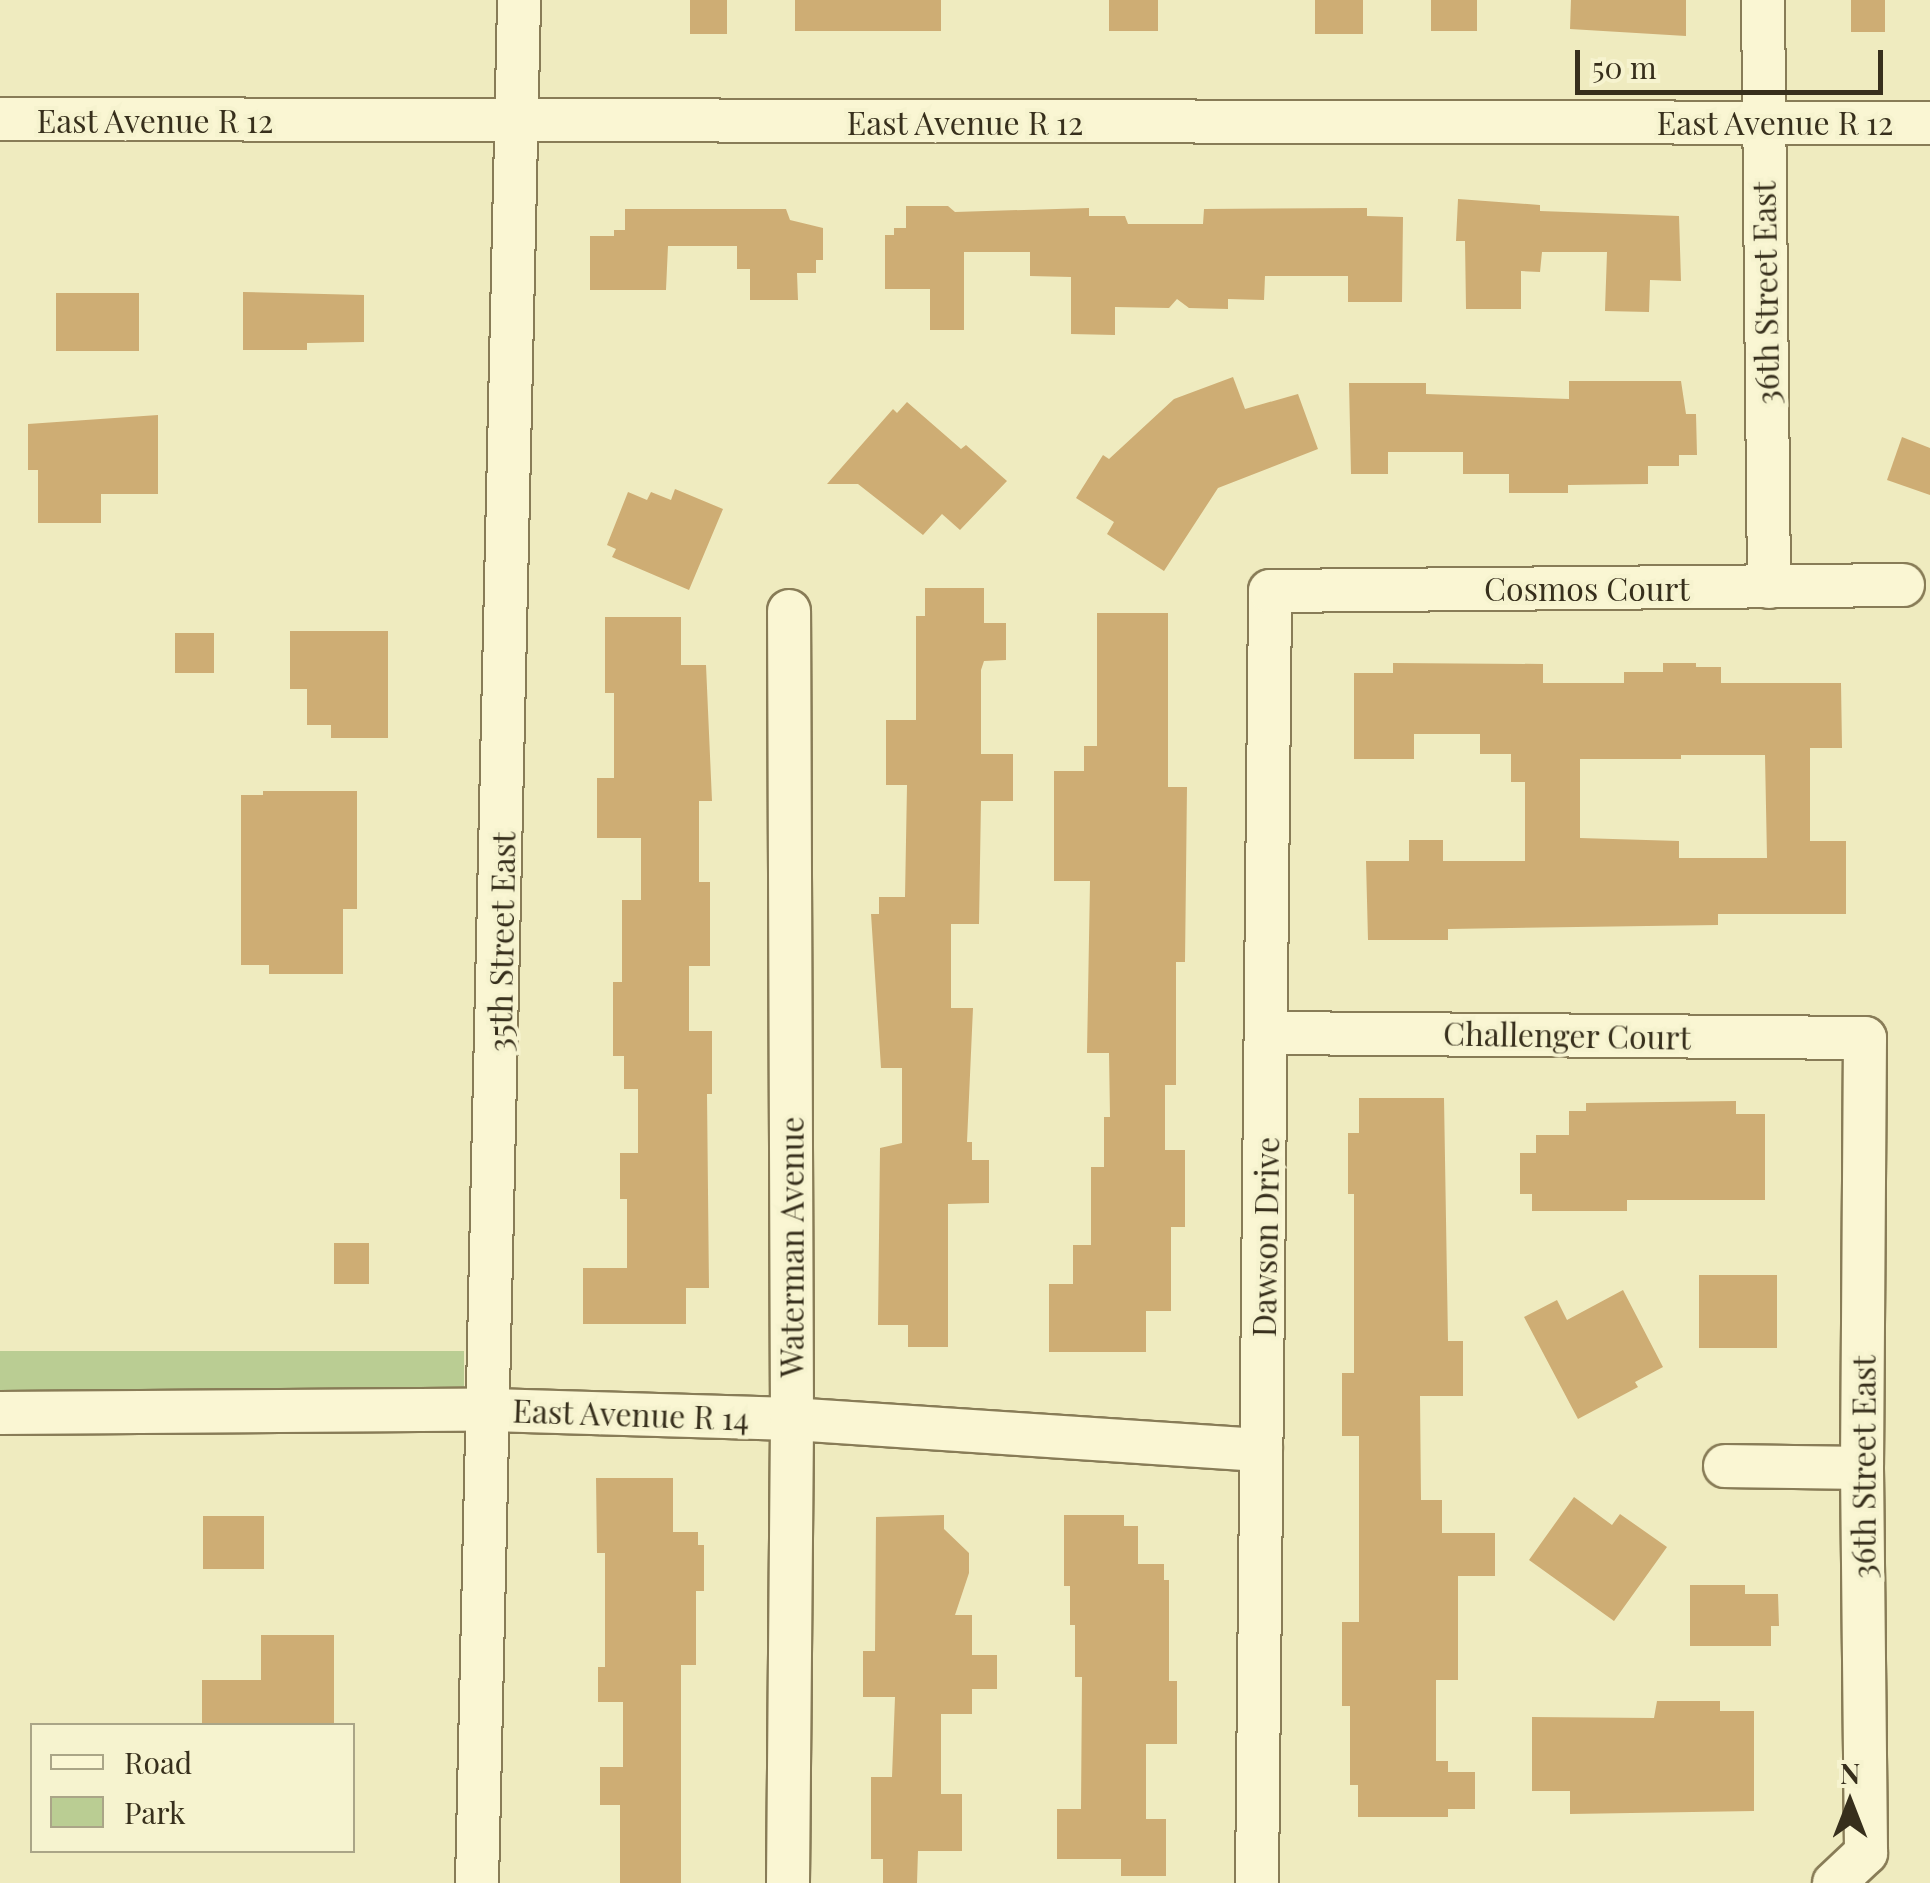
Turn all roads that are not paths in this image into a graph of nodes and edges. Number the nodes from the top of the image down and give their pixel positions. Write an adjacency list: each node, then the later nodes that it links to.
1 (519, 0): 4 (street, 35th Street East)
2 (1763, 0): 5 (street, 36th Street East)
3 (0, 119): 4 (street, East Avenue R 12)
4 (518, 122): 5 (street, East Avenue R 12); 13 (street, 35th Street East)
5 (1762, 122): 6 (street, East Avenue R 12); 8 (street, 36th Street East)
6 (1930, 122)
7 (1903, 585): 8 (street, Cosmos Court)
8 (1770, 587): 9 (street, Cosmos Court)
9 (1270, 591): 11 (street, Dawson Drive)
10 (789, 610): 15 (street, Waterman Avenue)
11 (1269, 1033): 12 (street, Challenger Court); 16 (street, Dawson Drive)
12 (1865, 1038): 18 (street, 36th Street East)
13 (490, 1410): 14 (street, East Avenue R 14); 15 (street, East Avenue R 14); 19 (street, 35th Street East)
14 (0, 1413)
15 (792, 1420): 16 (street, East Avenue R 14); 20 (street, Waterman Avenue)
16 (1261, 1450): 21 (street, Dawson Drive)
17 (1725, 1466): 18 (street)
18 (1862, 1468): 22 (street, 36th Street East)
19 (477, 1883)
20 (788, 1883)
21 (1257, 1883)
22 (1834, 1883)

